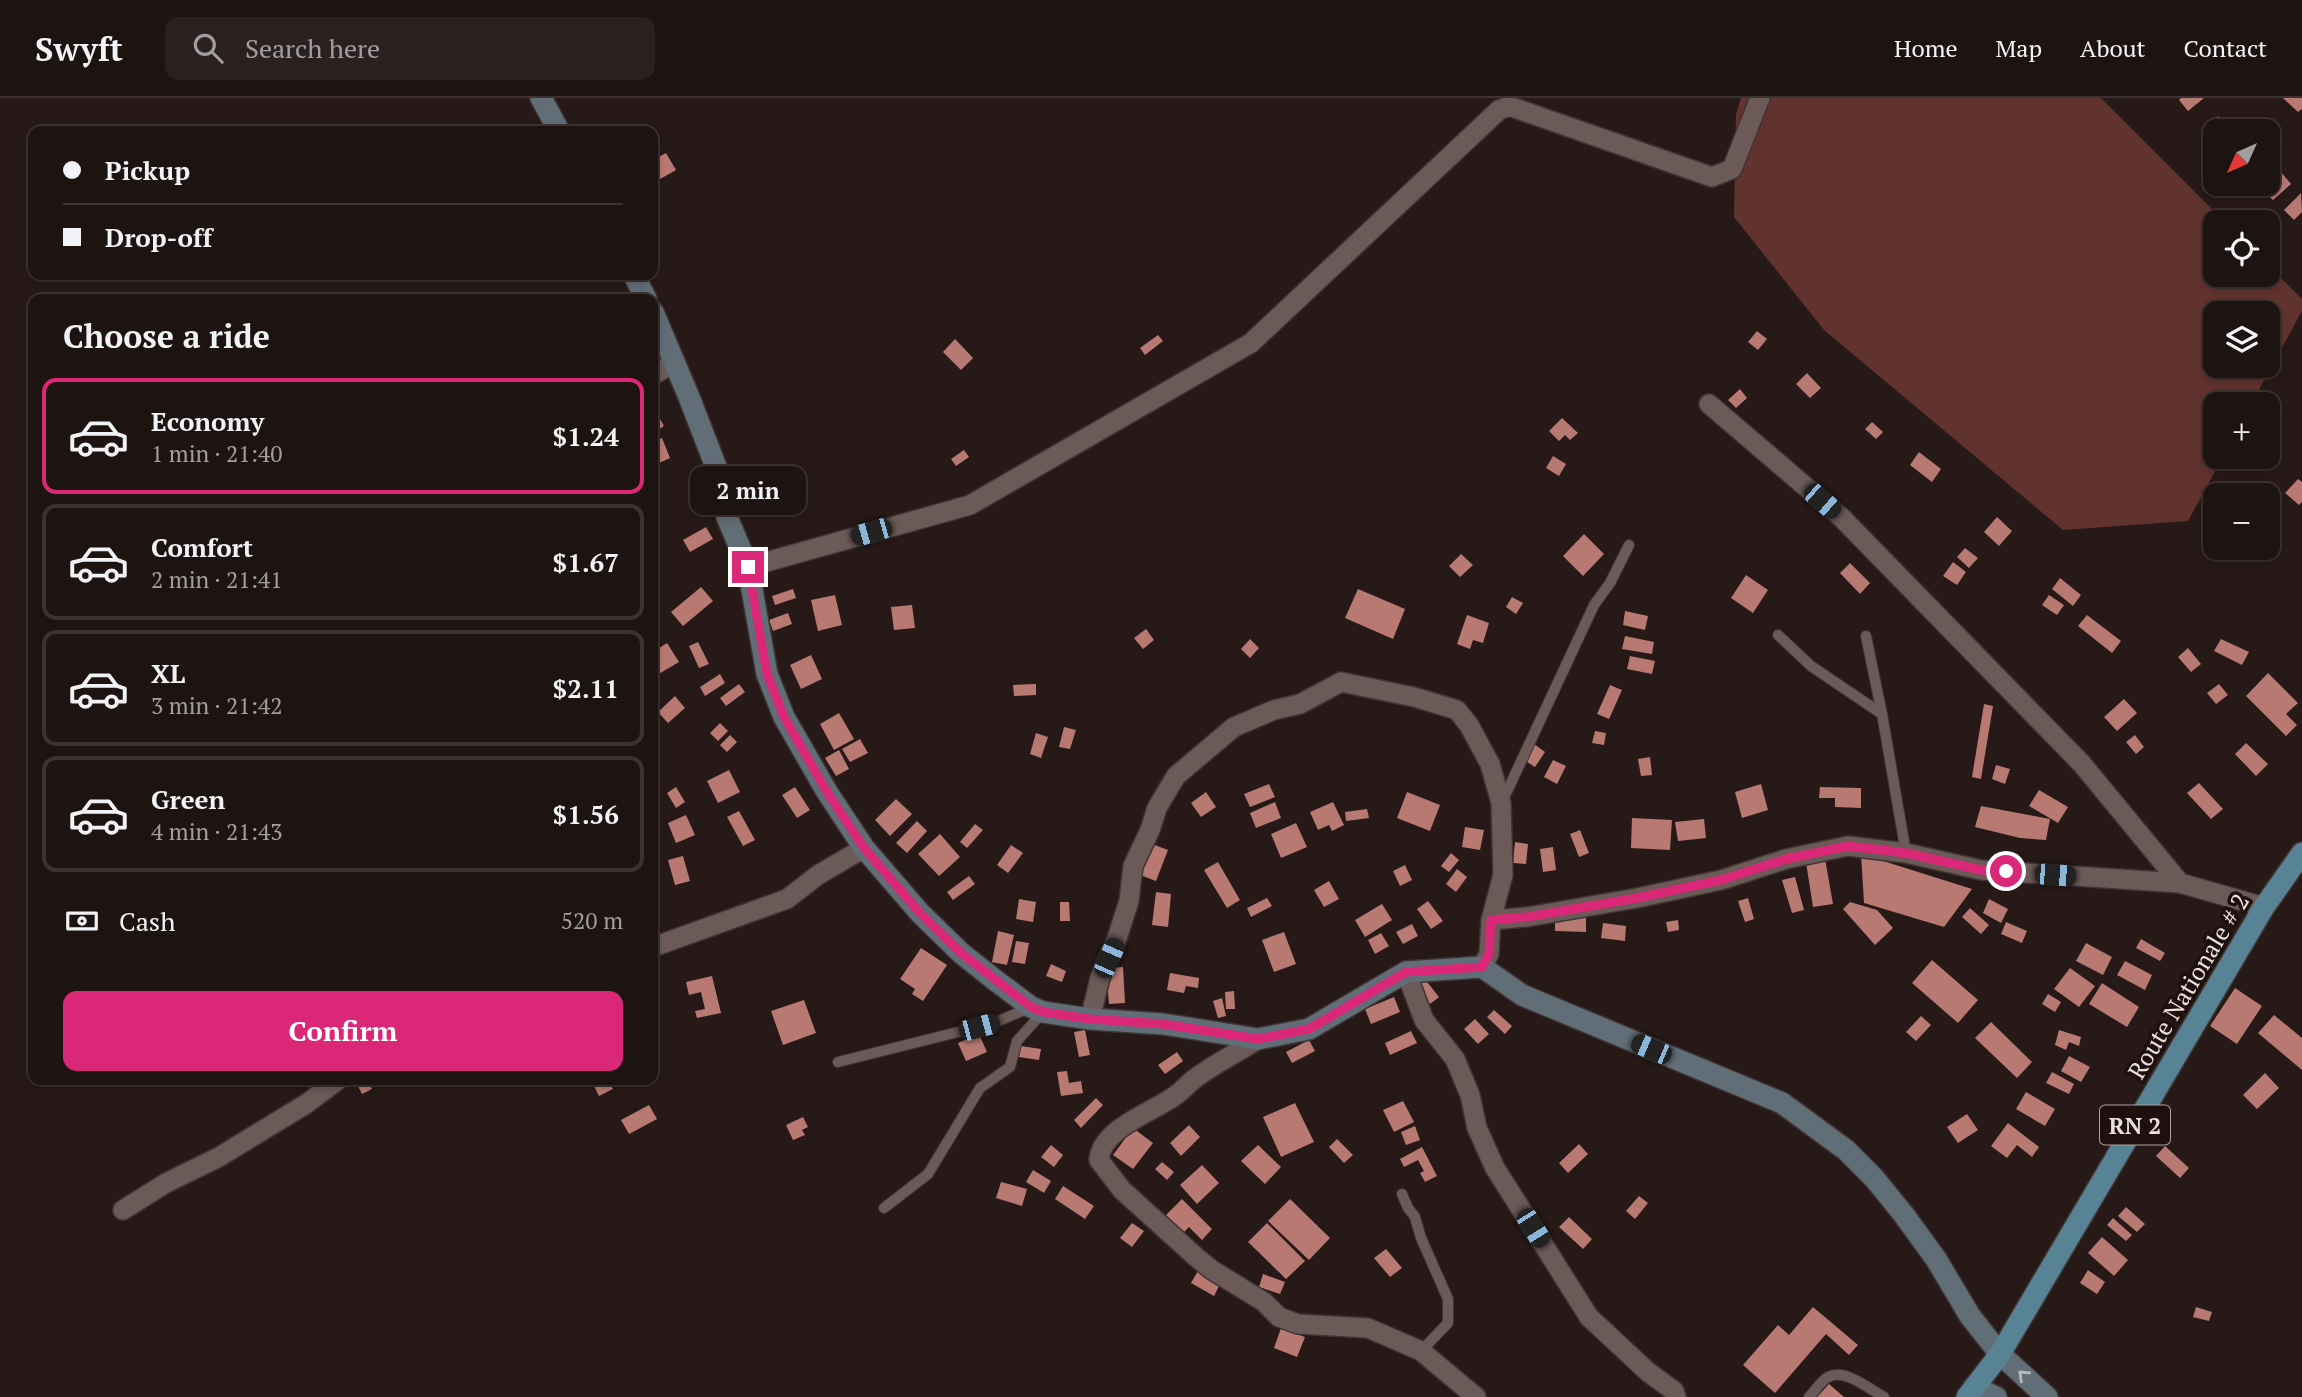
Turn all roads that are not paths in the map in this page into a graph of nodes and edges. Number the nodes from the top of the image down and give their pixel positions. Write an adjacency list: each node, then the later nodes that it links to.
1 (541, 98): 4 (street)
2 (1760, 98): 3 (street)
3 (1505, 102): 10 (street)
4 (556, 126)
5 (658, 325): 6 (street)
6 (674, 363): 7 (street); 10 (street)
7 (658, 372)
8 (1709, 404): 18 (street)
9 (1629, 545): 14 (lane)
10 (748, 567): 15 (street)
11 (1779, 635): 13 (lane)
12 (1866, 636): 13 (lane)
13 (1882, 714): 16 (lane)
14 (1501, 803): 20 (street); 25 (street)
15 (864, 848): 21 (street); 24 (street)
16 (1906, 853): 18 (street); 20 (street)
17 (2302, 853): 19 (main road, Route Nationale # 2 / RN 2)
18 (2180, 883): 19 (street)
19 (2264, 907): 33 (main road, Route Nationale # 2 / RN 2)
20 (1491, 920): 22 (street)
21 (658, 945)
22 (1482, 967): 23 (street); 33 (street)
23 (1406, 972): 26 (street); 36 (street)
24 (1037, 1010): 25 (street); 27 (lane); 30 (lane)
25 (1090, 1019): 26 (street)
26 (1258, 1039): 32 (street)
27 (838, 1062)
28 (331, 1085): 31 (street)
29 (1402, 1194): 32 (lane)
30 (884, 1208)
31 (123, 1210)
32 (1421, 1352): 35 (street)
33 (2000, 1354): 34 (main road, Route Nationale # 2 / RN 2); 40 (street, one-way to 33)
34 (1970, 1392): 39 (street)
35 (1476, 1397)
36 (1676, 1397)
37 (1809, 1397): 38 (lane)
38 (1884, 1397)
39 (1996, 1397)
40 (2047, 1397)

